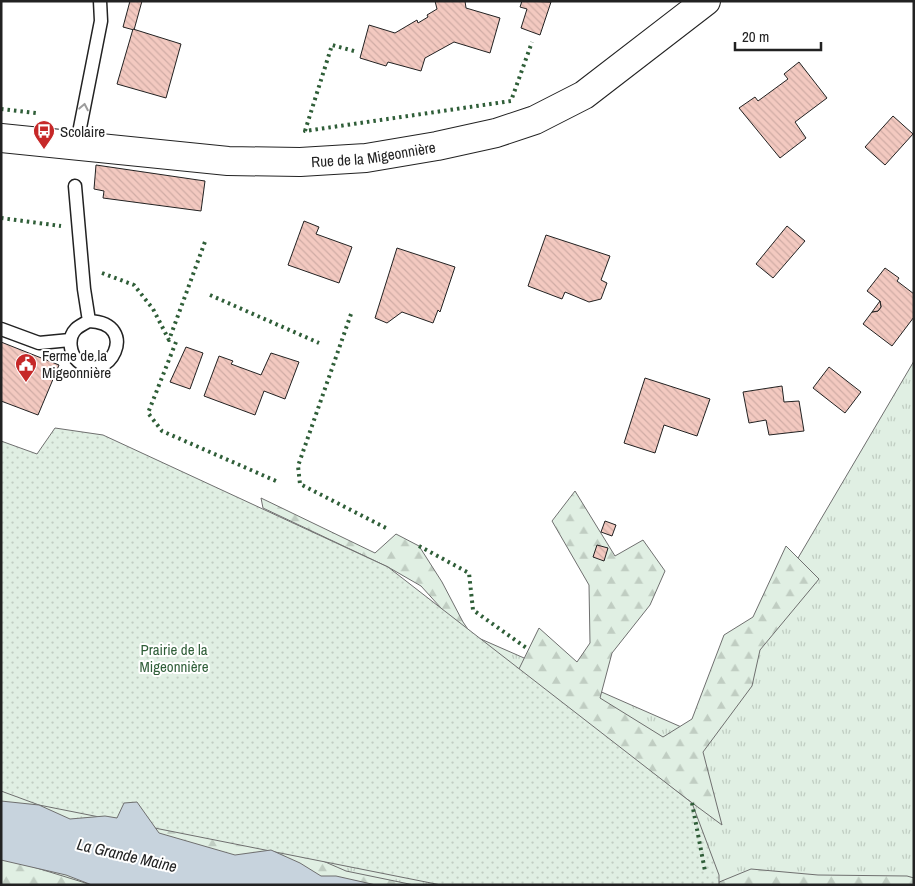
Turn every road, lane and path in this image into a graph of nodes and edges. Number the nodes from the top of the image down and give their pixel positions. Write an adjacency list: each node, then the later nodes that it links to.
1 (100, 1): 4 (lane, one-way to 1)
2 (706, 1): 4 (street, Rue de la Migeonnière)
3 (1, 138): 4 (street, Rue de la Migeonnière)
4 (76, 151)
5 (75, 186): 6 (lane)
6 (89, 321): 8 (lane); 8 (lane)
7 (1, 329): 8 (lane)
8 (70, 340)

